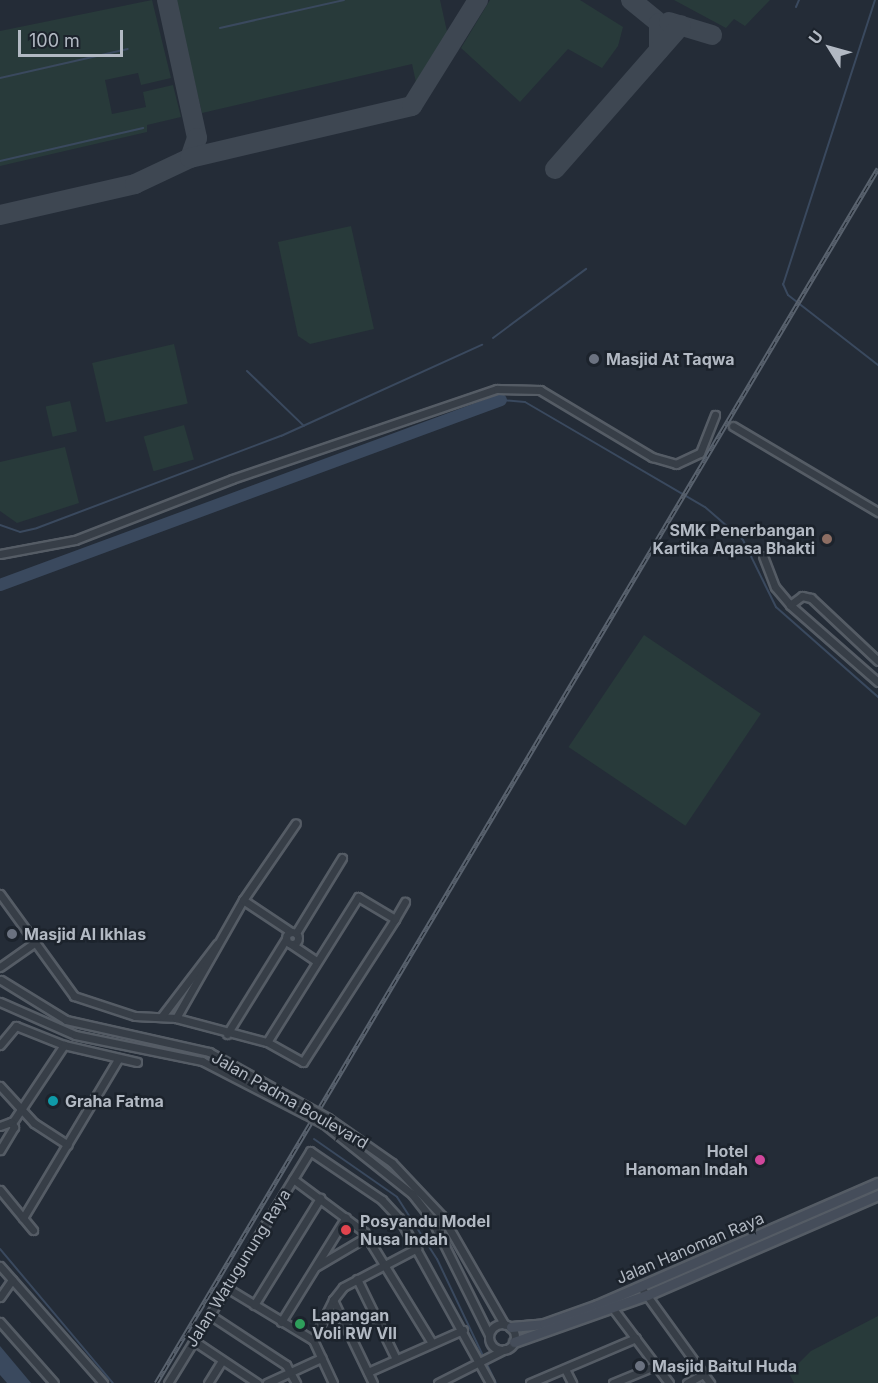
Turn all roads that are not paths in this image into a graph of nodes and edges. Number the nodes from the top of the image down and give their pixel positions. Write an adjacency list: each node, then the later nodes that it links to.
1 (715, 415): 4 (street)
2 (732, 426): 3 (street)
3 (878, 512)
4 (0, 554)
5 (763, 556): 6 (street)
6 (790, 605): 7 (street); 8 (street)
7 (878, 661)
8 (878, 682)
9 (296, 823): 12 (street)
10 (342, 858): 15 (street)
11 (0, 894): 17 (street)
12 (243, 900): 15 (street); 18 (street)
13 (405, 902): 14 (street)
14 (395, 919): 19 (street); 27 (street)
15 (293, 932): 16 (street); 16 (street)
16 (289, 942): 19 (street); 26 (street)
17 (34, 943): 20 (street); 24 (street)
18 (219, 943): 24 (street); 25 (street)
19 (316, 961): 27 (street)
20 (0, 967)
21 (1, 978): 22 (street); 34 (street, Jalan Padma Boulevard)
22 (0, 990)
23 (0, 1002): 34 (street, Jalan Padma Boulevard)
24 (162, 1016): 25 (street)
25 (176, 1018): 26 (street)
26 (227, 1034): 27 (street)
27 (267, 1042)
28 (0, 1045): 29 (street)
29 (64, 1045): 30 (street); 33 (street)
30 (118, 1059): 31 (street); 38 (street)
31 (136, 1062)
32 (0, 1086): 33 (street)
33 (21, 1111): 36 (street); 38 (street)
34 (306, 1111): 35 (street, Jalan Padma Boulevard, bridge)
35 (326, 1121): 57 (street, Jalan Padma Boulevard); 59 (street, Jalan Padma Boulevard)
36 (12, 1123): 37 (street); 39 (street)
37 (0, 1126)
38 (68, 1144): 46 (street)
39 (0, 1150)
40 (292, 1179): 44 (street); 49 (street, Jalan Watugunung Raya); 56 (street, Jalan Watugunung Raya)
41 (878, 1183): 55 (street, Jalan Hanoman Raya)
42 (0, 1190): 46 (street)
43 (878, 1195): 58 (street, Jalan Hanoman Raya)
44 (320, 1198): 45 (street); 63 (street)
45 (346, 1217): 48 (street); 52 (street)
46 (23, 1218): 47 (street)
47 (33, 1230)
48 (368, 1236): 51 (street); 52 (street)
49 (417, 1248): 51 (street); 68 (street)
50 (0, 1266): 54 (street)
51 (387, 1266): 53 (street); 74 (street)
52 (315, 1268): 66 (street)
53 (357, 1279): 61 (street); 78 (street)
54 (12, 1281): 60 (street); 87 (street)
55 (640, 1286): 58 (street); 62 (street, Jalan Hanoman Raya)
56 (227, 1288): 63 (street); 64 (street, Jalan Watugunung Raya)
57 (483, 1289): 59 (street); 67 (street, Jalan Padma Boulevard)
58 (647, 1294): 62 (street, Jalan Hanoman Raya); 85 (street)
59 (472, 1296): 69 (street, Jalan Padma Boulevard)
60 (0, 1297)
61 (333, 1300): 71 (street); 83 (street)
62 (610, 1304): 67 (street, Jalan Hanoman Raya); 70 (street); 73 (street, Jalan Hanoman Raya)
63 (254, 1305): 66 (street)
64 (210, 1315): 72 (street, Jalan Watugunung Raya); 84 (street)
65 (0, 1322): 86 (street)
66 (281, 1322): 71 (street)
67 (508, 1325): 69 (street); 73 (street, Jalan Padma Boulevard)
68 (463, 1330): 74 (street); 80 (street)
69 (489, 1335): 75 (street, Jalan Padma Boulevard)
70 (636, 1338): 81 (street); 82 (street)
71 (313, 1340): 77 (street)
72 (194, 1341): 79 (street); 88 (street, Jalan Watugunung Raya)
73 (514, 1342): 76 (street)
74 (432, 1343): 78 (street)
75 (494, 1347): 76 (street); 80 (street, Jalan Padma Boulevard)
76 (505, 1349): 80 (street)
77 (321, 1358): 84 (street); 93 (street)
78 (396, 1359): 83 (street)
79 (222, 1360): 89 (street); 90 (street)
80 (488, 1361): 95 (street); 96 (street)
81 (657, 1365): 99 (street); 100 (street)
82 (565, 1369): 97 (street); 98 (street)
83 (368, 1372): 94 (street)
84 (291, 1373): 91 (street); 92 (street)
85 (703, 1374): 101 (street); 102 (street)
86 (54, 1383)
87 (103, 1383)
88 (168, 1383)
89 (208, 1383)
90 (257, 1383)
91 (267, 1383)
92 (296, 1383)
93 (333, 1383)
94 (373, 1383)
95 (438, 1383)
96 (490, 1383)
97 (530, 1383)
98 (572, 1383)
99 (613, 1383)
100 (669, 1383)
101 (687, 1383)
102 (710, 1383)

